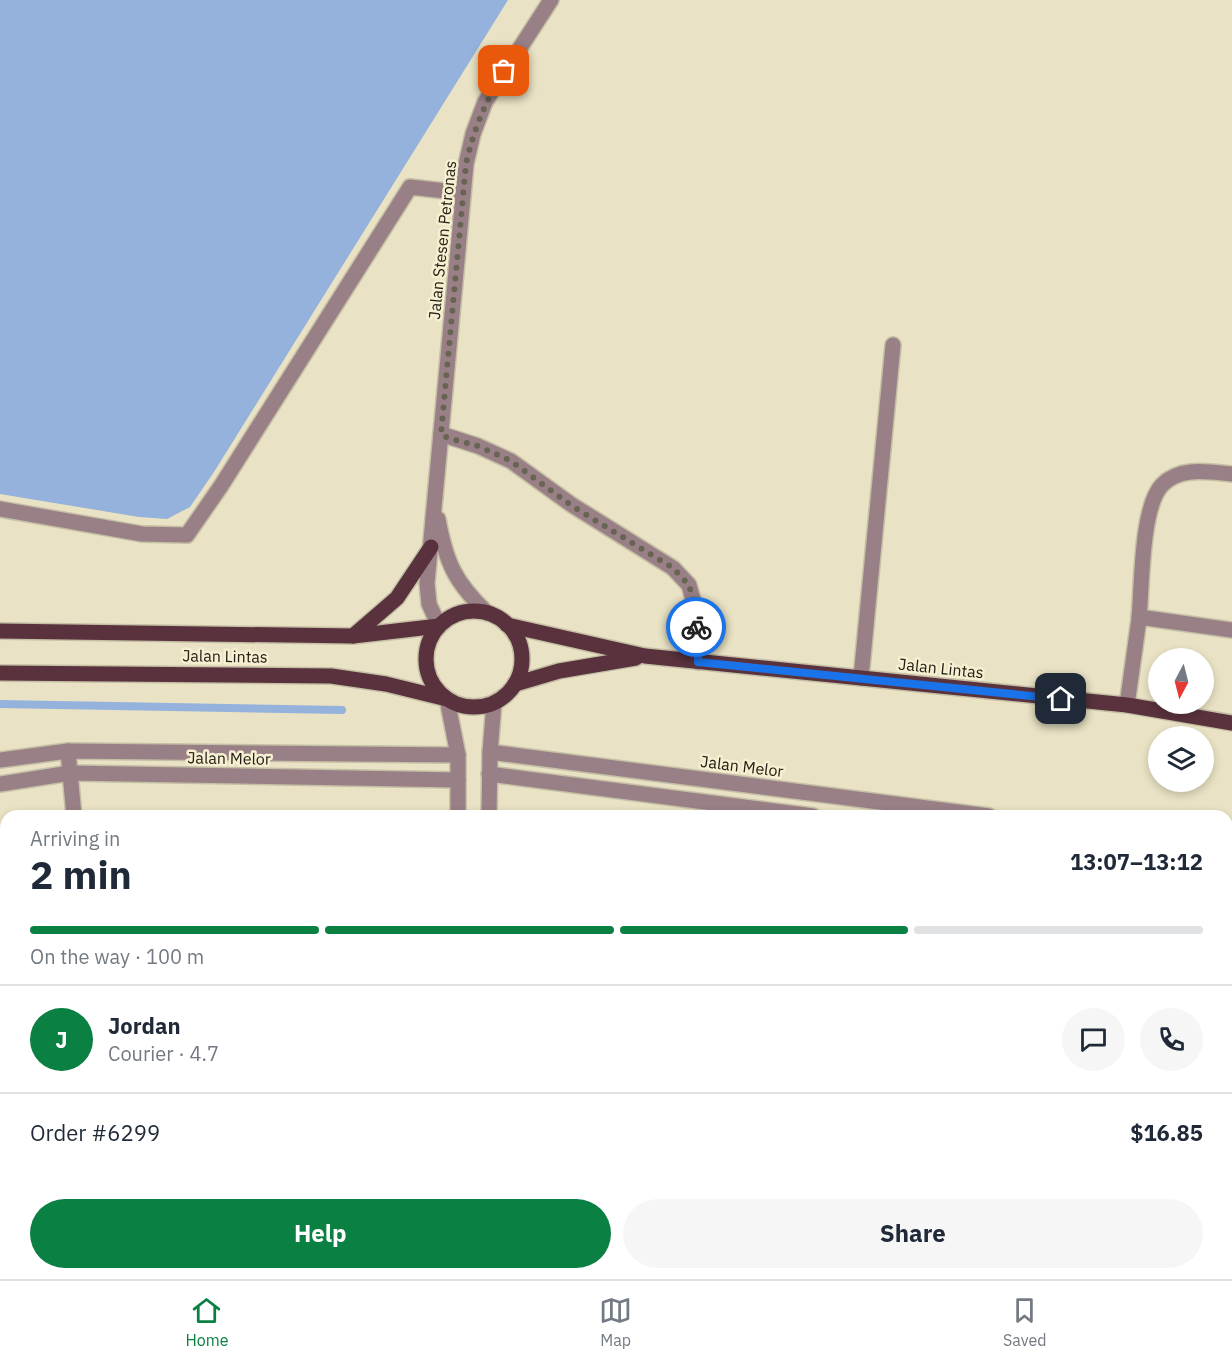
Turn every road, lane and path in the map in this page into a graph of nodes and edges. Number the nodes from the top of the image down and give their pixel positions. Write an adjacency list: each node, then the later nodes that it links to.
1 (551, 0): 2 (street, Jalan Stesen Petronas)
2 (463, 193): 4 (street, Jalan Stesen Petronas); 7 (street)
3 (893, 345): 19 (street)
4 (441, 434): 6 (street, Jalan Stesen Petronas); 17 (street)
5 (1232, 474): 10 (street)
6 (435, 504): 8 (street, Jalan Stesen Petronas); 9 (street, Jalan Stesen Petronas)
7 (0, 509)
8 (430, 547): 12 (street, Jalan Stesen Petronas); 15 (main road)
9 (487, 613): 11 (main road); 12 (main road)
10 (1139, 617): 13 (street); 23 (street)
11 (507, 625): 16 (main road, Jalan Lintas); 20 (main road)
12 (439, 626): 15 (main road, Jalan Lintas); 21 (main road)
13 (1232, 630)
14 (0, 632): 15 (main road, Jalan Lintas)
15 (353, 636)
16 (645, 656): 17 (main road, Jalan Lintas); 20 (main road, Jalan Lintas)
17 (698, 662): 19 (main road, Jalan Lintas)
18 (0, 673): 21 (main road, Jalan Lintas)
19 (861, 678): 23 (main road, Jalan Lintas)
20 (515, 684): 22 (main road)
21 (447, 699): 22 (main road); 27 (street)
22 (494, 703): 26 (street)
23 (1127, 705): 24 (main road, Jalan Lintas)
24 (1232, 723)
25 (68, 751): 27 (street, Jalan Melor); 28 (street, Jalan Melor); 29 (street)
26 (490, 752): 30 (street); 37 (street, Jalan Melor)
27 (458, 755): 31 (street)
28 (0, 760)
29 (70, 773): 31 (street, Jalan Melor); 32 (street, Jalan Melor); 33 (street)
30 (489, 774): 35 (street); 36 (street)
31 (458, 780): 34 (street)
32 (0, 783)
33 (73, 810)
34 (458, 810)
35 (489, 810)
36 (767, 810)
37 (927, 810)

